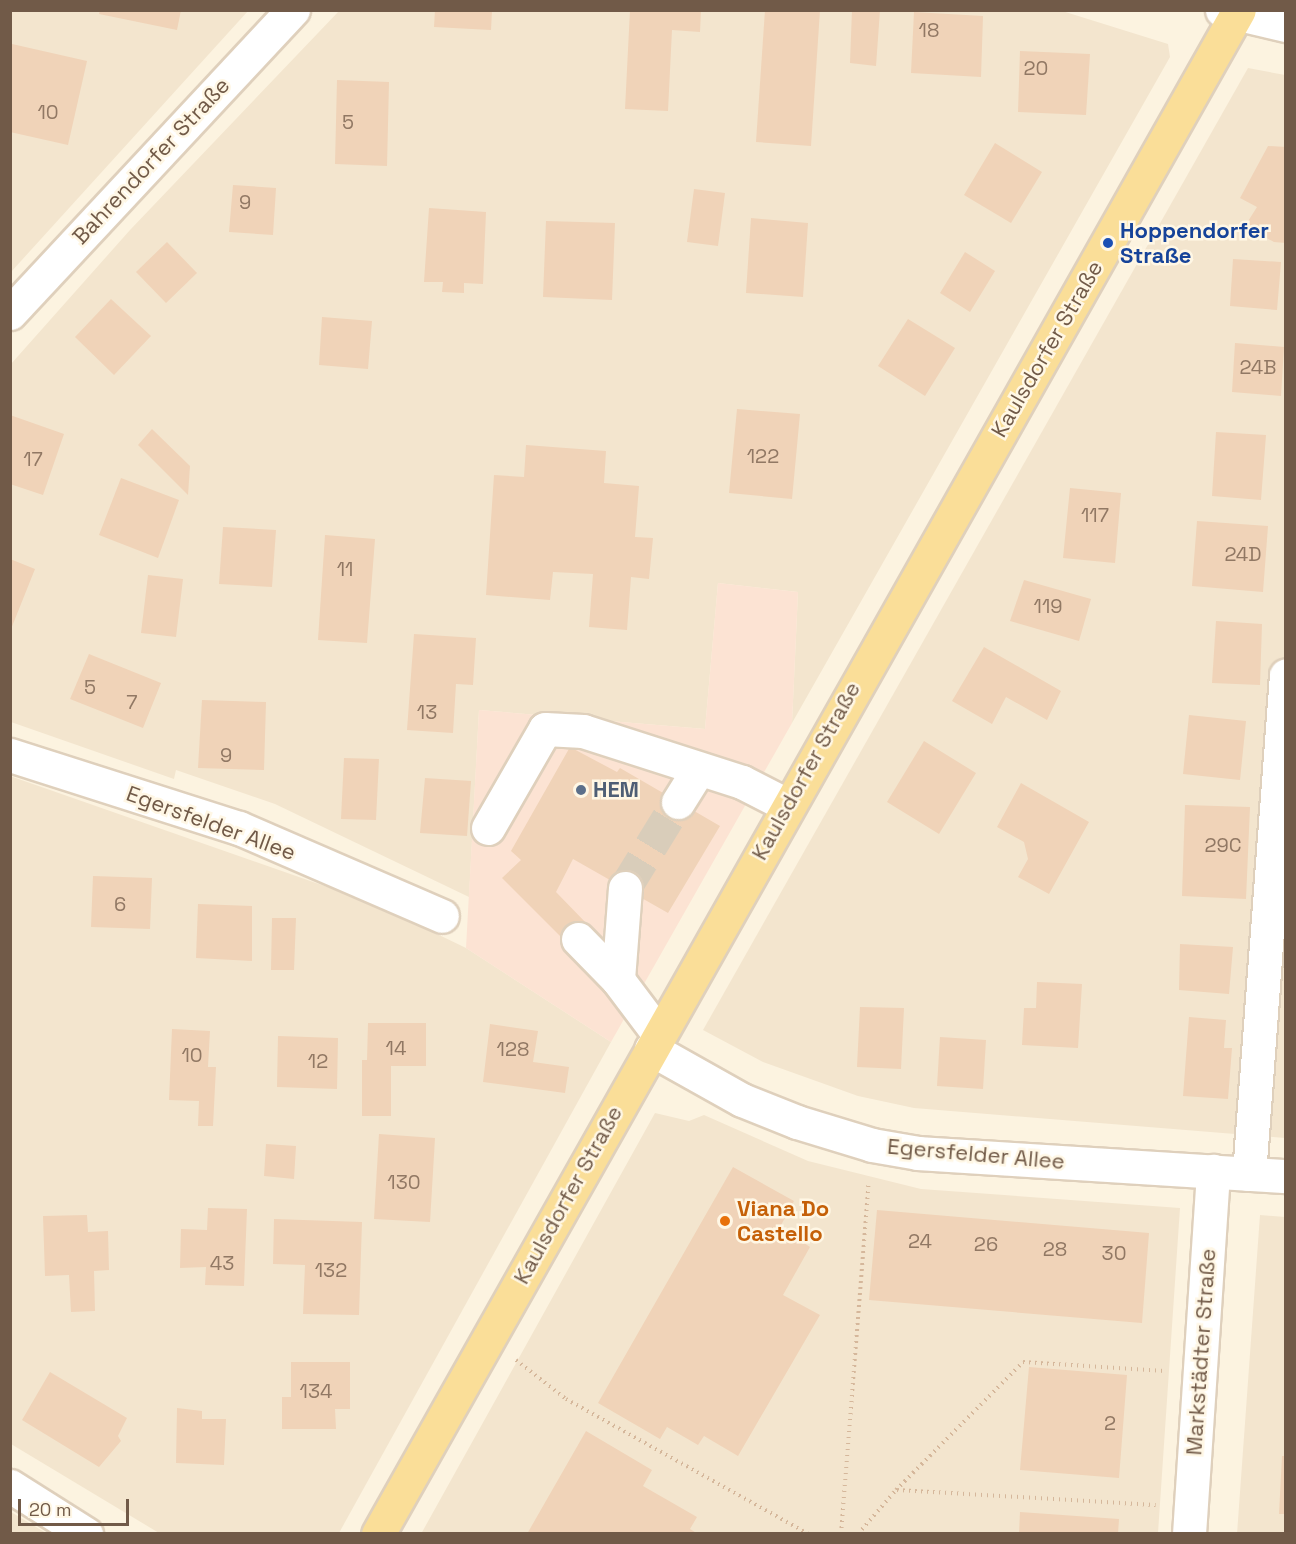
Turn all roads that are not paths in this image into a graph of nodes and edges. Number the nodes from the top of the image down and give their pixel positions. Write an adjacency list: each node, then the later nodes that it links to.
1 (293, 10): 4 (street, Bahrendorfer Straße)
2 (1232, 12): 3 (street); 9 (main road, Kaulsdorfer Straße)
3 (1286, 25)
4 (10, 313)
5 (1286, 675): 17 (street)
6 (10, 754): 12 (street, Egersfelder Allee)
7 (699, 769): 8 (street); 9 (street); 10 (street)
8 (678, 802)
9 (787, 805): 15 (main road, Kaulsdorfer Straße)
10 (488, 828)
11 (625, 888): 14 (street)
12 (442, 916)
13 (578, 939): 14 (street)
14 (618, 980): 15 (street)
15 (654, 1041): 16 (street, Egersfelder Allee); 22 (main road, Kaulsdorfer Straße)
16 (1213, 1172): 17 (street, Egersfelder Allee); 20 (street, Markstädter Straße)
17 (1249, 1174): 18 (street, Egersfelder Allee)
18 (1286, 1176)
19 (10, 1486): 21 (street)
20 (1189, 1520)
21 (86, 1533)
22 (378, 1533)

